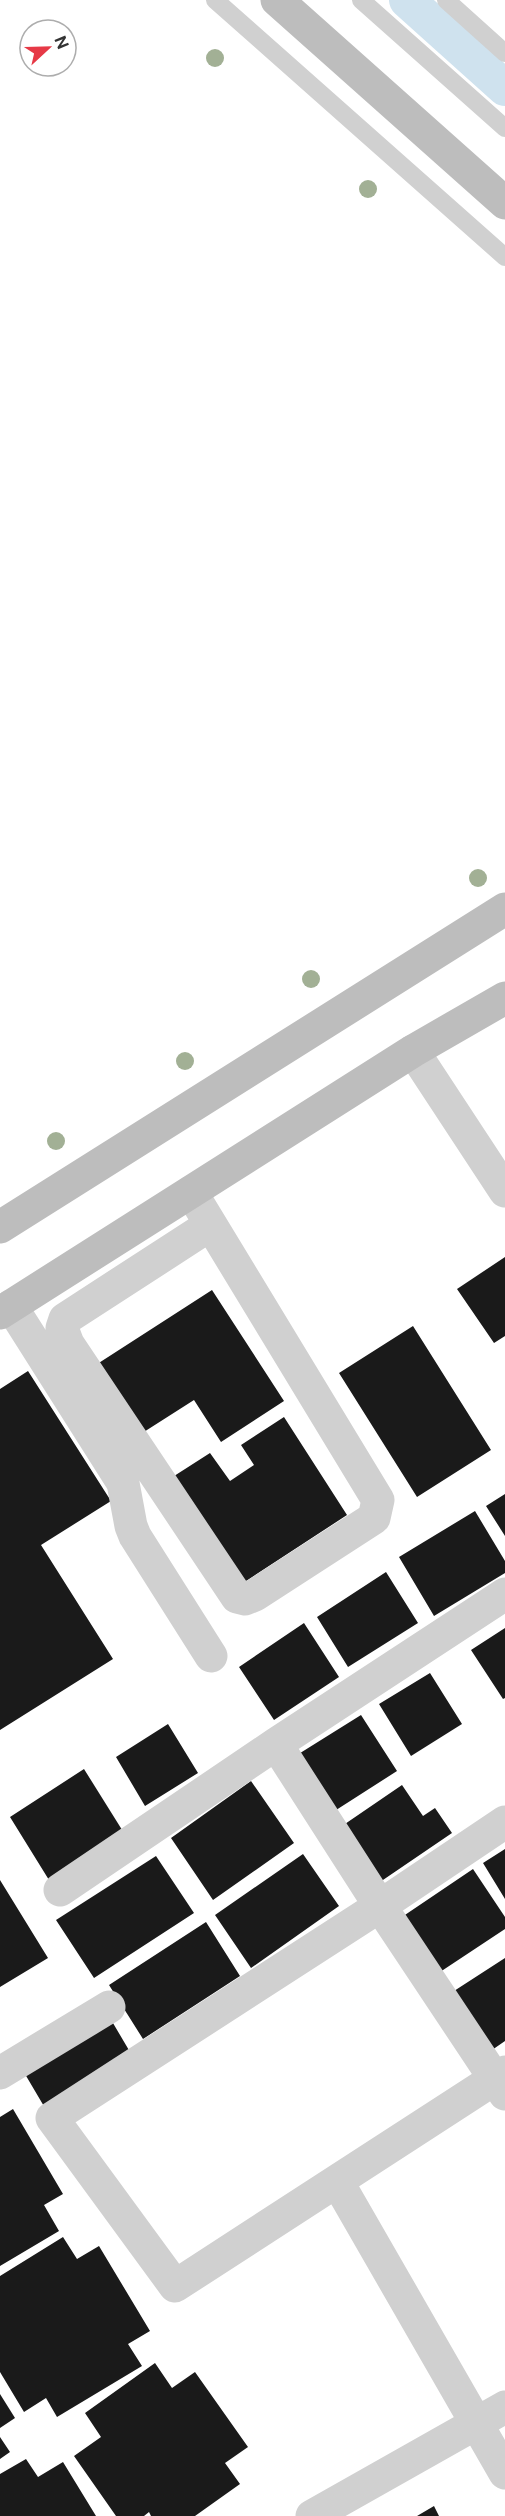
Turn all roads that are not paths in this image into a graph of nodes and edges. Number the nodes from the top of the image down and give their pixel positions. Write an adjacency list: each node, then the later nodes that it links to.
1 (215, 0): 8 (lane)
2 (278, 0): 7 (street)
3 (361, 0): 6 (lane)
4 (446, 0): 5 (lane)
5 (505, 54)
6 (505, 128)
7 (505, 203)
8 (505, 257)
9 (505, 909): 15 (street)
10 (505, 998): 11 (street)
11 (413, 1051): 12 (street); 13 (street)
12 (505, 1191)
13 (191, 1192): 14 (street); 16 (street)
14 (210, 1225): 14 (street)
15 (0, 1227)
16 (5, 1310): 18 (street)
17 (505, 1594): 19 (street)
18 (211, 1656)
19 (276, 1744): 21 (street); 22 (street)
20 (505, 1822): 22 (street)
21 (60, 1890)
22 (380, 1906): 25 (street); 26 (street)
23 (109, 2007): 24 (street)
24 (0, 2073)
25 (502, 2082): 26 (street)
26 (337, 2181): 28 (street)
27 (505, 2407): 28 (street)
28 (477, 2422): 29 (street); 30 (street)
29 (505, 2473)
30 (312, 2516)

